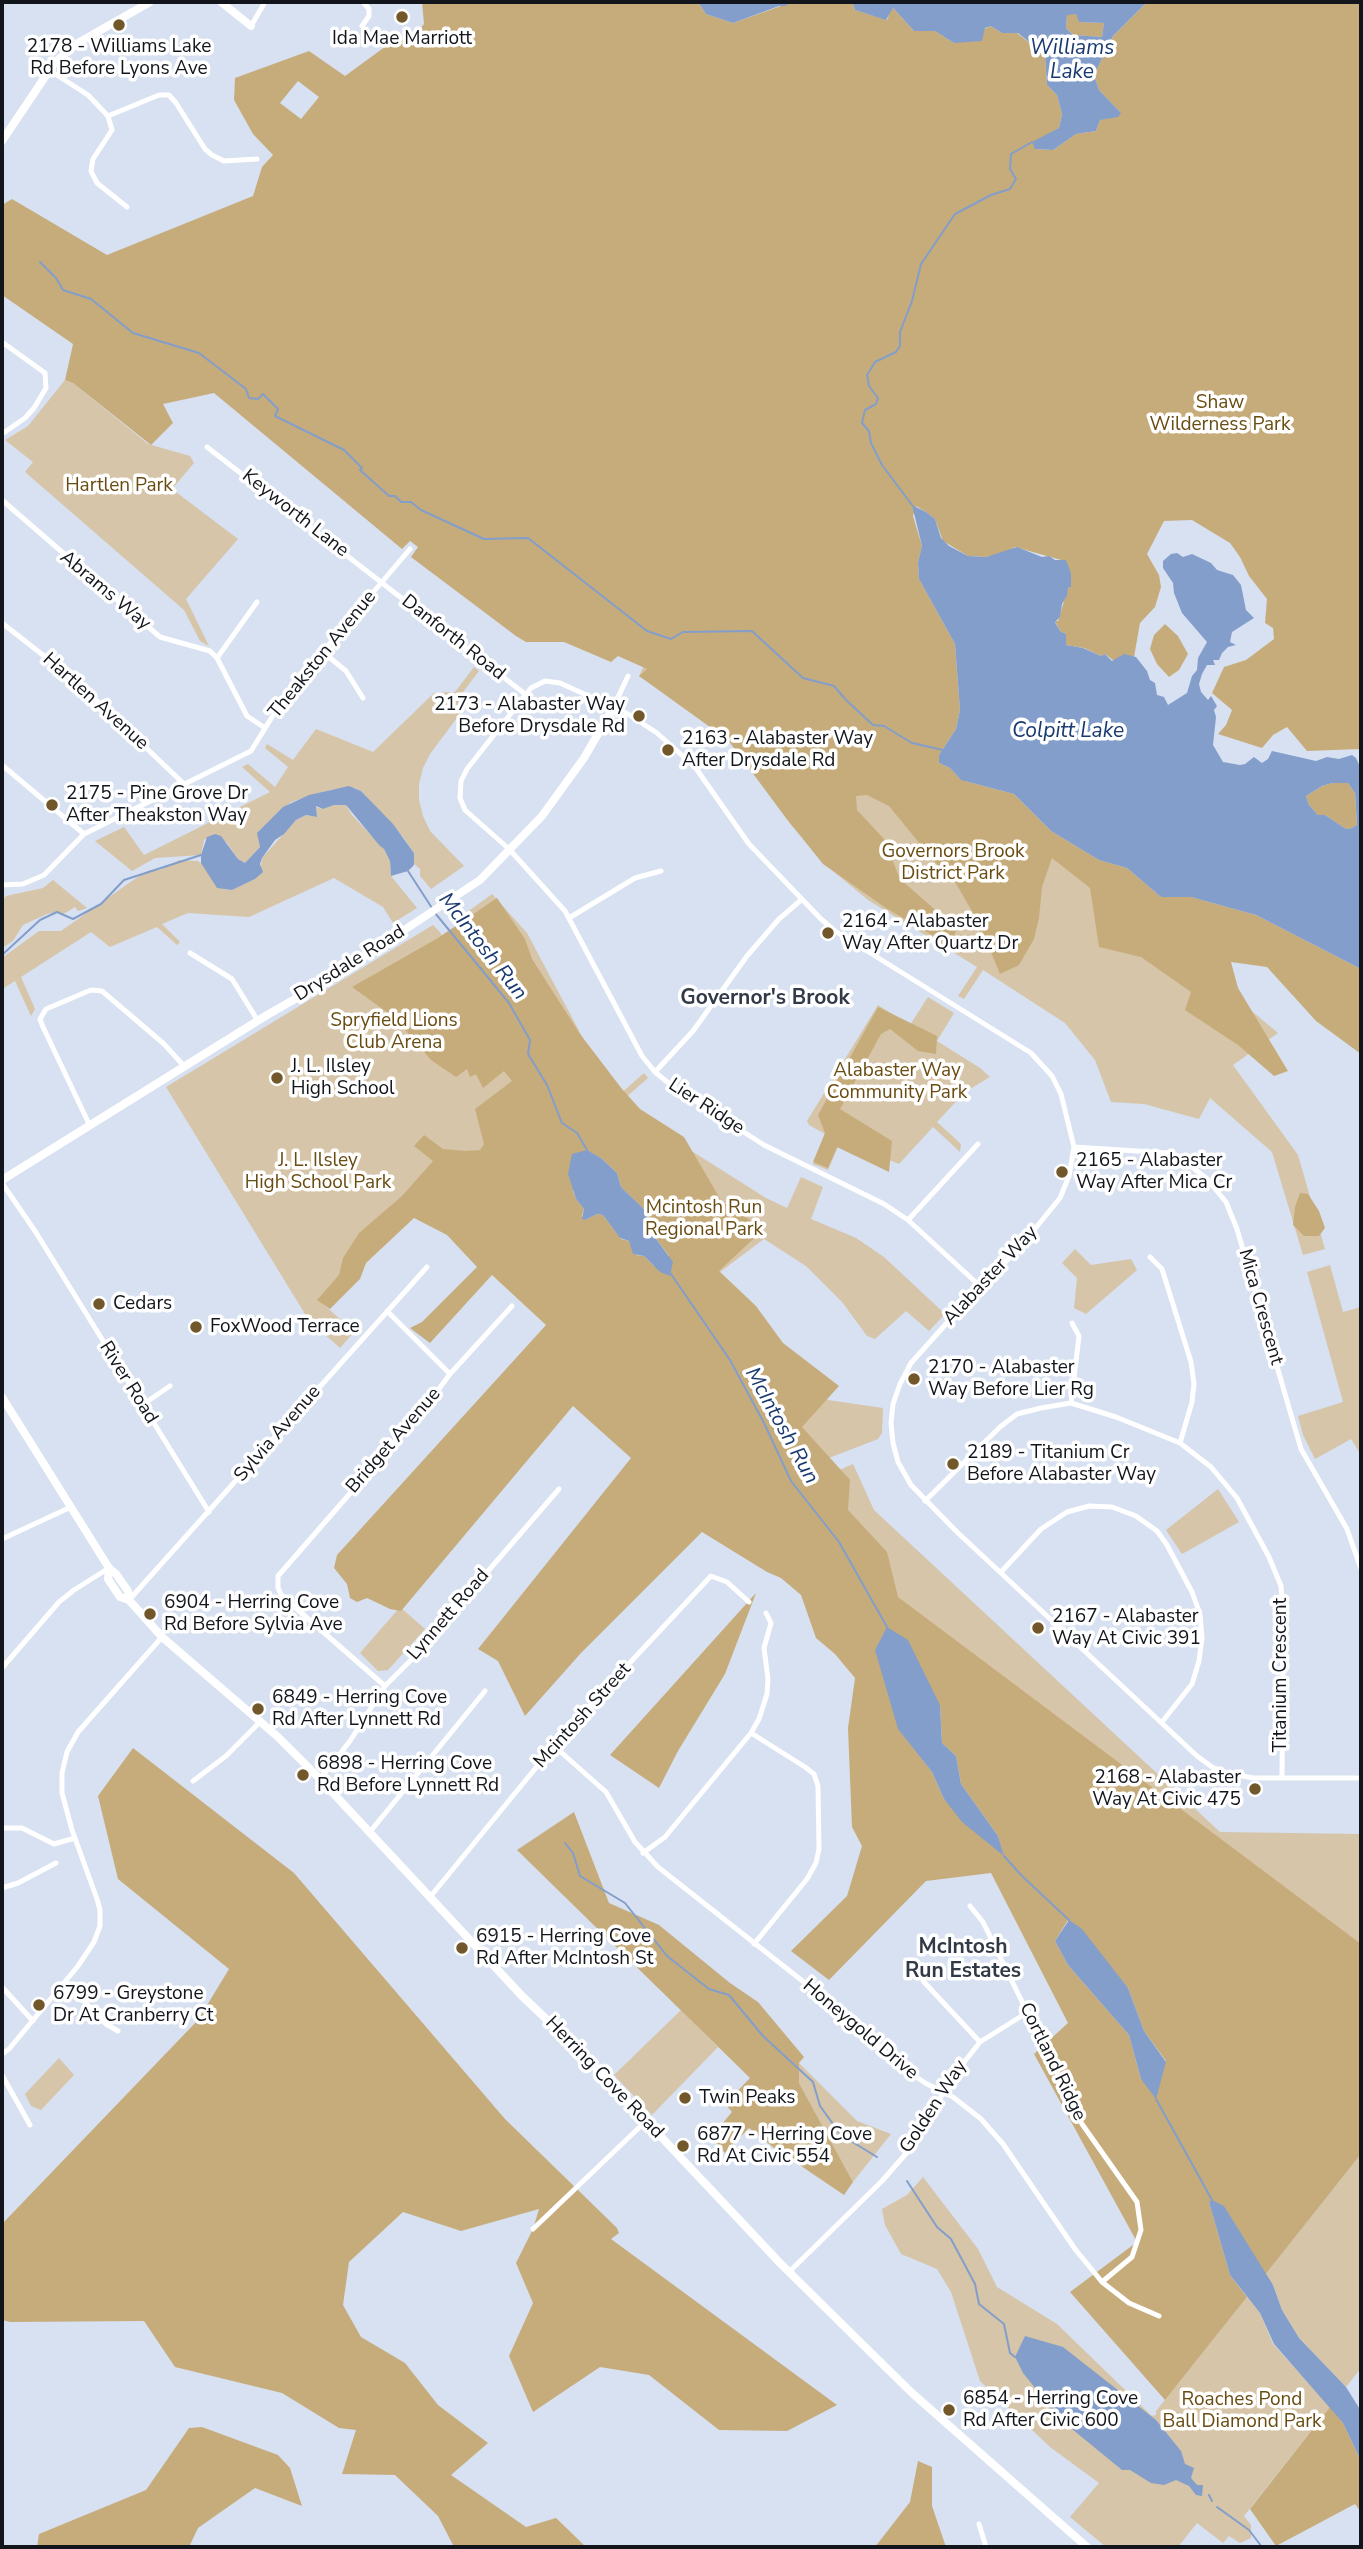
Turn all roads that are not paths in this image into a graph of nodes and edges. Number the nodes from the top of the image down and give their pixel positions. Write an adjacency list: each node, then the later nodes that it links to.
1 (150, 2): 7 (main road)
2 (221, 2): 5 (main road)
3 (265, 2): 5 (street)
4 (363, 2): 6 (street)
5 (251, 26)
6 (362, 26)
7 (49, 70): 8 (street); 9 (main road)
8 (108, 116): 10 (street); 11 (street)
9 (2, 141)
10 (257, 159)
11 (127, 207)
12 (2, 342): 13 (street)
13 (2, 434)
14 (207, 447): 17 (street, Keyworth Lane)
15 (2, 500): 21 (street, Abrams Way)
16 (410, 548): 17 (street, Theakston Avenue)
17 (382, 582): 20 (street, Theakston Avenue); 23 (street, Danforth Road)
18 (257, 603): 21 (street)
19 (2, 623): 28 (street, Hartlen Avenue)
20 (324, 653): 24 (street); 26 (street, Theakston Avenue)
21 (217, 658): 26 (street)
22 (628, 676): 25 (street, Drysdale Road)
23 (525, 694): 25 (street, Alabaster Way); 30 (street, Lier Ridge)
24 (363, 698)
25 (613, 708): 30 (main road, Drysdale Road); 33 (street, Alabaster Way)
26 (265, 728): 28 (street, Theakston Avenue)
27 (2, 765): 29 (street)
28 (184, 785): 29 (street, Theakston Avenue)
29 (84, 834): 32 (street, Theakston Avenue)
30 (509, 849): 34 (street, Lier Ridge); 36 (main road, Drysdale Road)
31 (662, 871): 34 (street)
32 (2, 885)
33 (801, 900): 38 (street); 41 (street, Alabaster Way)
34 (569, 918): 38 (street, Lier Ridge)
35 (190, 953): 36 (street)
36 (258, 1021): 37 (main road, Drysdale Road)
37 (184, 1066): 39 (main road, Drysdale Road); 39 (street)
38 (655, 1072): 43 (street, Lier Ridge)
39 (90, 1126): 42 (main road, Drysdale Road)
40 (978, 1144): 43 (street)
41 (1074, 1147): 46 (street, Alabaster Way); 62 (street, Mica Crescent)
42 (2, 1181): 54 (street, River Road)
43 (908, 1220): 46 (street, Lier Ridge)
44 (1150, 1257): 55 (street)
45 (427, 1267): 48 (street, Sylvia Avenue)
46 (981, 1287): 57 (street, Alabaster Way)
47 (512, 1306): 50 (street, Bridget Avenue)
48 (387, 1311): 50 (street); 59 (street, Sylvia Avenue)
49 (1072, 1323): 53 (street)
50 (450, 1374): 69 (street, Bridget Avenue)
51 (170, 1386): 54 (street)
52 (2, 1397): 58 (main road, Herring Cove Road)
53 (1071, 1403): 55 (street, Titanium Crescent); 57 (street, Titanium Crescent)
54 (142, 1405): 59 (street, River Road)
55 (1180, 1443): 75 (street, Titanium Crescent)
56 (559, 1489): 69 (street, Lynnett Road)
57 (925, 1502): 63 (street, Alabaster Way)
58 (71, 1507): 60 (street); 61 (main road, Herring Cove Road)
59 (209, 1512): 64 (street, Sylvia Avenue)
60 (2, 1539)
61 (109, 1568): 64 (main road, Herring Cove Road); 68 (street)
62 (1361, 1569)
63 (1001, 1572): 72 (street, Alabaster Way); 72 (street)
64 (129, 1600): 67 (main road, Herring Cove Road)
65 (750, 1602): 74 (street, Mcintosh Street)
66 (765, 1613): 73 (street)
67 (162, 1637): 71 (main road, Herring Cove Road); 81 (street)
68 (2, 1668)
69 (385, 1686): 77 (street, Lynnett Road)
70 (485, 1691): 80 (street)
71 (260, 1722): 77 (main road, Herring Cove Road); 78 (street)
72 (1162, 1722): 75 (street, Alabaster Way)
73 (751, 1733): 82 (street); 87 (street)
74 (554, 1746): 82 (street, Honeygold Drive); 85 (street, Mcintosh Street)
75 (1282, 1778): 76 (street, Alabaster Way)
76 (1361, 1778)
77 (320, 1779): 80 (main road, Herring Cove Road)
78 (193, 1781)
79 (2, 1828): 81 (street)
80 (369, 1833): 85 (main road, Herring Cove Road)
81 (75, 1838): 89 (street)
82 (643, 1853): 87 (street, Honeygold Drive)
83 (56, 1863): 84 (street)
84 (2, 1888)
85 (430, 1897): 98 (main road, Herring Cove Road)
86 (970, 1906): 91 (street, Cortland Ridge)
87 (754, 1944): 97 (street, Honeygold Drive)
88 (914, 1963): 94 (street)
89 (62, 1986): 92 (street); 93 (street)
90 (2, 1987): 92 (street)
91 (1028, 2012): 94 (street, Golden Way); 102 (street, Cortland Ridge)
92 (33, 2021): 95 (street)
93 (118, 2031)
94 (980, 2042): 97 (street, Golden Way)
95 (2, 2054)
96 (2, 2075): 99 (street)
97 (944, 2093): 101 (street, Golden Way); 102 (street, Honeygold Drive)
98 (646, 2121): 100 (street); 101 (main road, Herring Cove Road)
99 (30, 2125)
100 (533, 2229)
101 (789, 2272): 106 (main road, Herring Cove Road)
102 (1102, 2282): 103 (street, Honeygold Drive)
103 (1160, 2316)
104 (979, 2524): 105 (street)
105 (986, 2547)
106 (1087, 2547)

